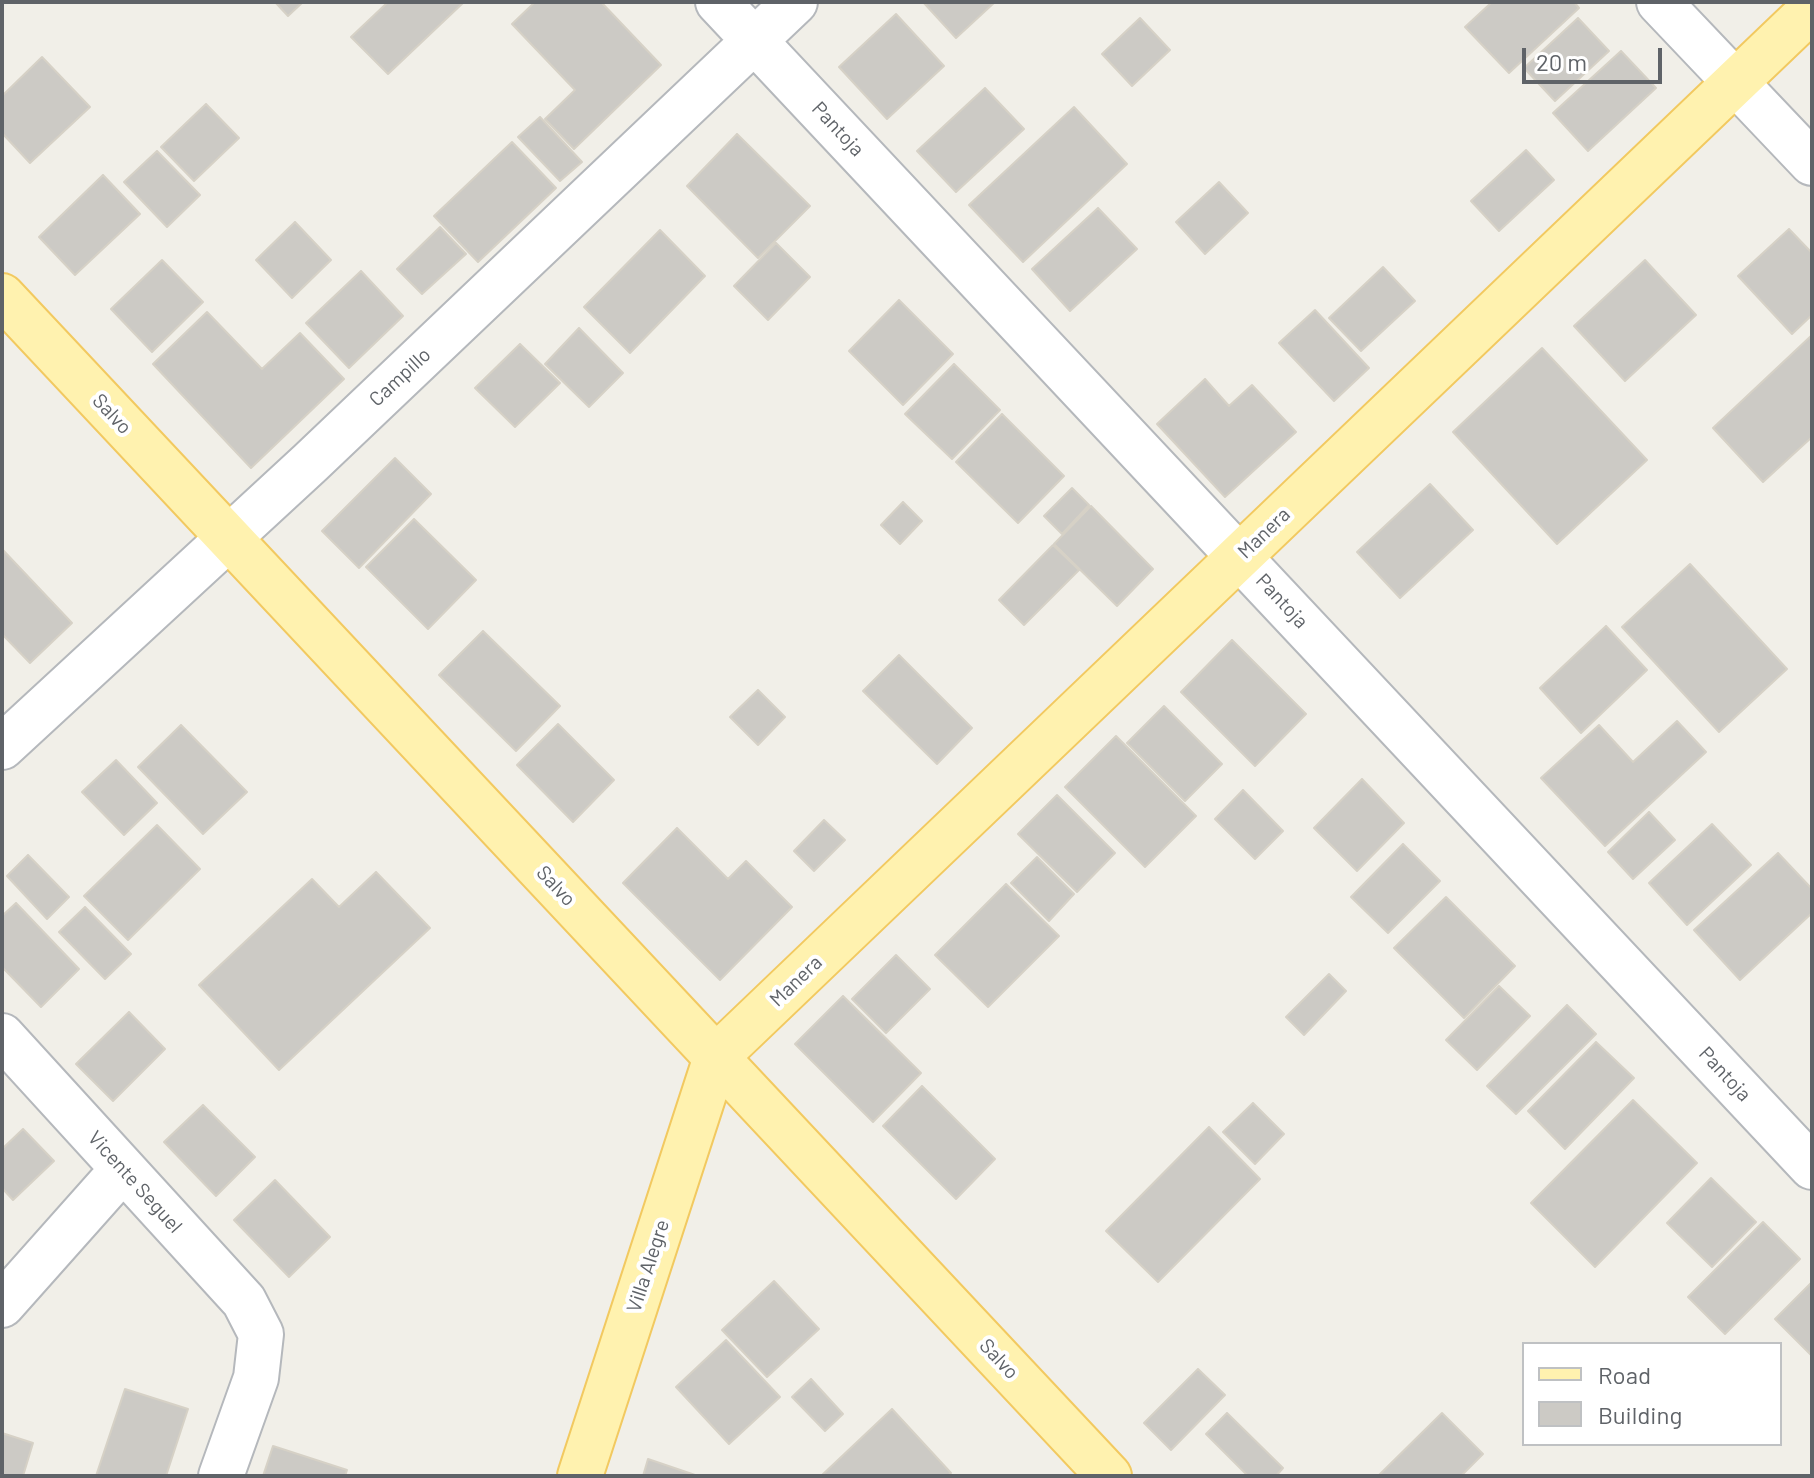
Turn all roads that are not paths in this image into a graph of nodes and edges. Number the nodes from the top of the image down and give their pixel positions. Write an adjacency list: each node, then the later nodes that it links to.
1 (718, 2): 5 (street, Pantoja)
2 (795, 2): 5 (street, Campillo)
3 (1659, 2): 6 (street)
4 (1812, 9): 6 (main road, Manera)
5 (754, 41): 9 (street, Campillo); 10 (street, Pantoja)
6 (1735, 82): 7 (street); 10 (main road, Manera)
7 (1812, 163)
8 (2, 296): 9 (main road, Salvo)
9 (229, 537): 11 (street, Campillo); 13 (main road, Salvo)
10 (1240, 556): 13 (main road, Manera); 14 (street, Pantoja)
11 (2, 747)
12 (2, 1036): 15 (street, Vicente Seguel)
13 (716, 1057): 18 (main road, Villa Alegre); 19 (main road, Salvo)
14 (1812, 1167)
15 (123, 1169): 16 (street); 17 (street, Vicente Seguel)
16 (2, 1305)
17 (221, 1476)
18 (580, 1476)
19 (1109, 1476)

